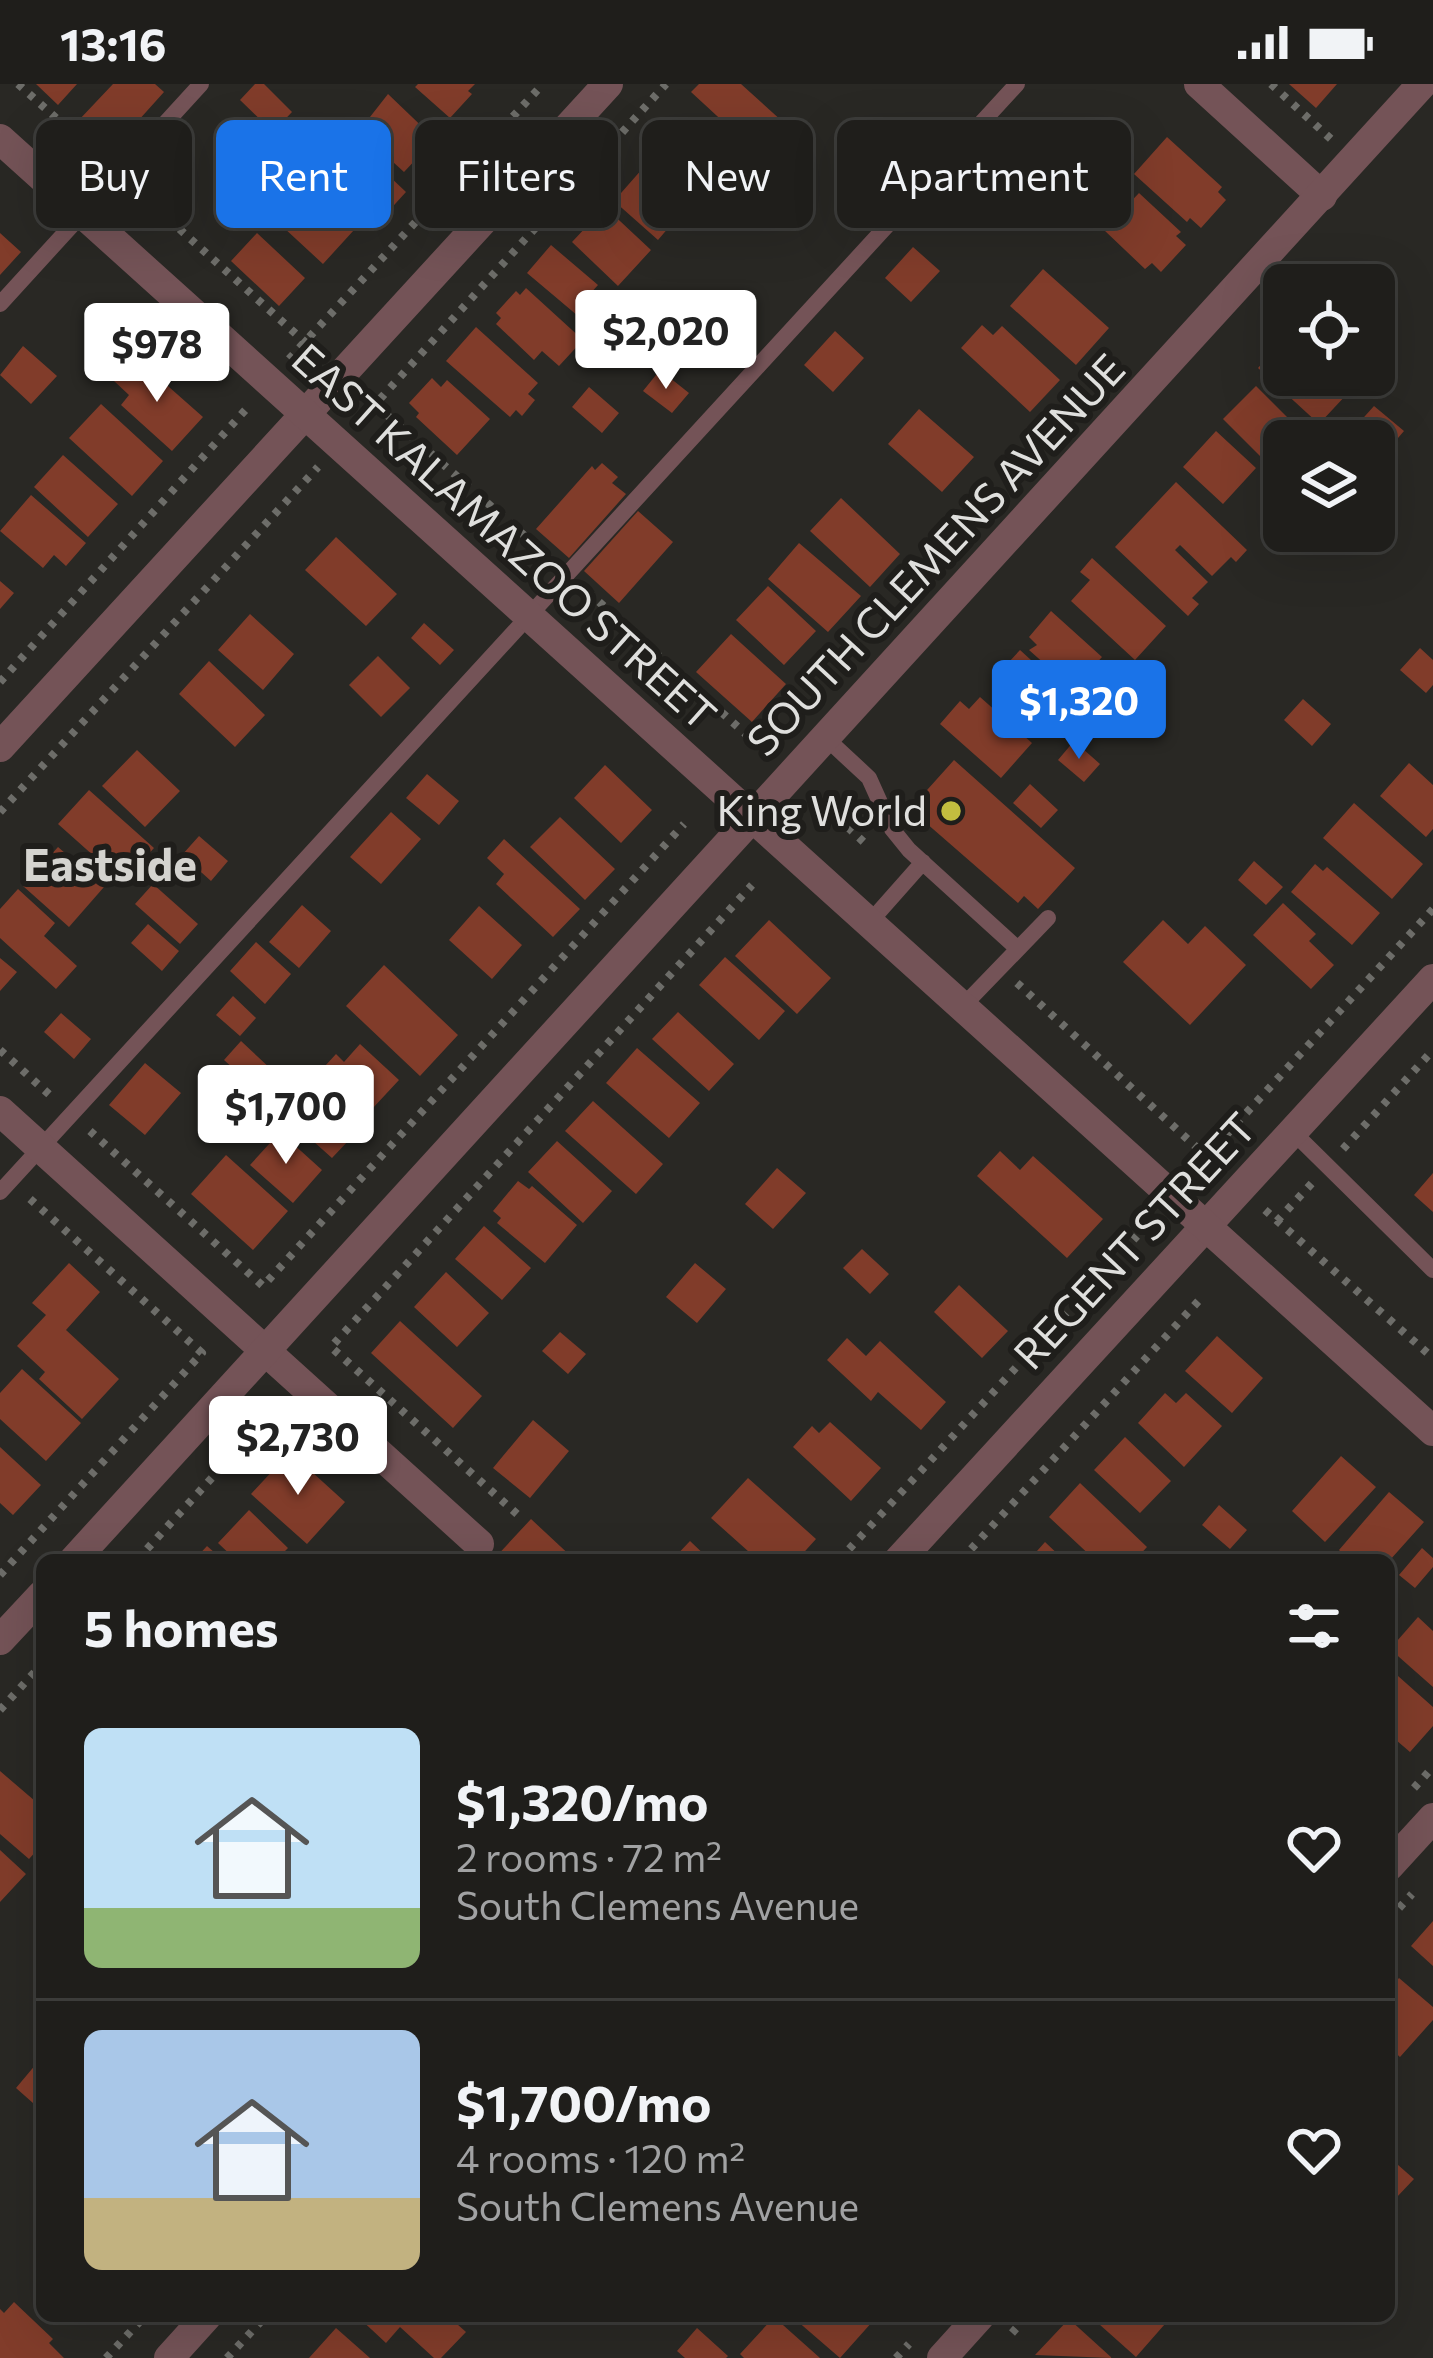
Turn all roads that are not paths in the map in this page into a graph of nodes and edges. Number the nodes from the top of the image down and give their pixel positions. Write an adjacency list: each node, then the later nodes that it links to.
1 (201, 84): 6 (lane)
2 (608, 84): 13 (street)
3 (1017, 84): 14 (lane)
4 (1199, 84): 9 (street)
5 (1422, 84): 9 (street, SOUTH CLEMENS AVENUE)
6 (168, 120)
7 (0, 139): 8 (street, EAST KALAMAZOO STREET)
8 (36, 172)
9 (1322, 196): 15 (street, SOUTH CLEMENS AVENUE)
10 (70, 228): 12 (lane)
11 (99, 228): 13 (street, EAST KALAMAZOO STREET)
12 (0, 304)
13 (305, 414): 14 (street, EAST KALAMAZOO STREET); 16 (street)
14 (529, 618): 17 (street, EAST KALAMAZOO STREET); 26 (lane)
15 (826, 738): 17 (street, SOUTH CLEMENS AVENUE); 18 (lane)
16 (0, 747)
17 (751, 816): 20 (street, EAST KALAMAZOO STREET); 30 (street, SOUTH CLEMENS AVENUE)
18 (923, 862): 20 (lane); 21 (lane)
19 (1048, 918): 21 (lane)
20 (869, 923): 23 (street, EAST KALAMAZOO STREET)
21 (1018, 950): 23 (lane)
22 (1433, 979): 25 (street, REGENT STREET)
23 (962, 1006): 28 (street, EAST KALAMAZOO STREET)
24 (0, 1111): 26 (street)
25 (1293, 1132): 28 (street, REGENT STREET); 29 (lane)
26 (41, 1148): 27 (lane); 30 (street)
27 (5, 1186)
28 (1205, 1226): 31 (street, EAST KALAMAZOO STREET); 34 (street, REGENT STREET)
29 (1433, 1270)
30 (267, 1351): 32 (street); 33 (street, SOUTH CLEMENS AVENUE)
31 (1433, 1431)
32 (479, 1544)
33 (80, 1554)
34 (904, 1554)
35 (36, 1601): 36 (street)
36 (0, 1640)
37 (1433, 1818): 38 (street)
38 (1395, 1859)
39 (202, 2322): 41 (street)
40 (975, 2322): 42 (street)
41 (169, 2358)
42 (942, 2358)

